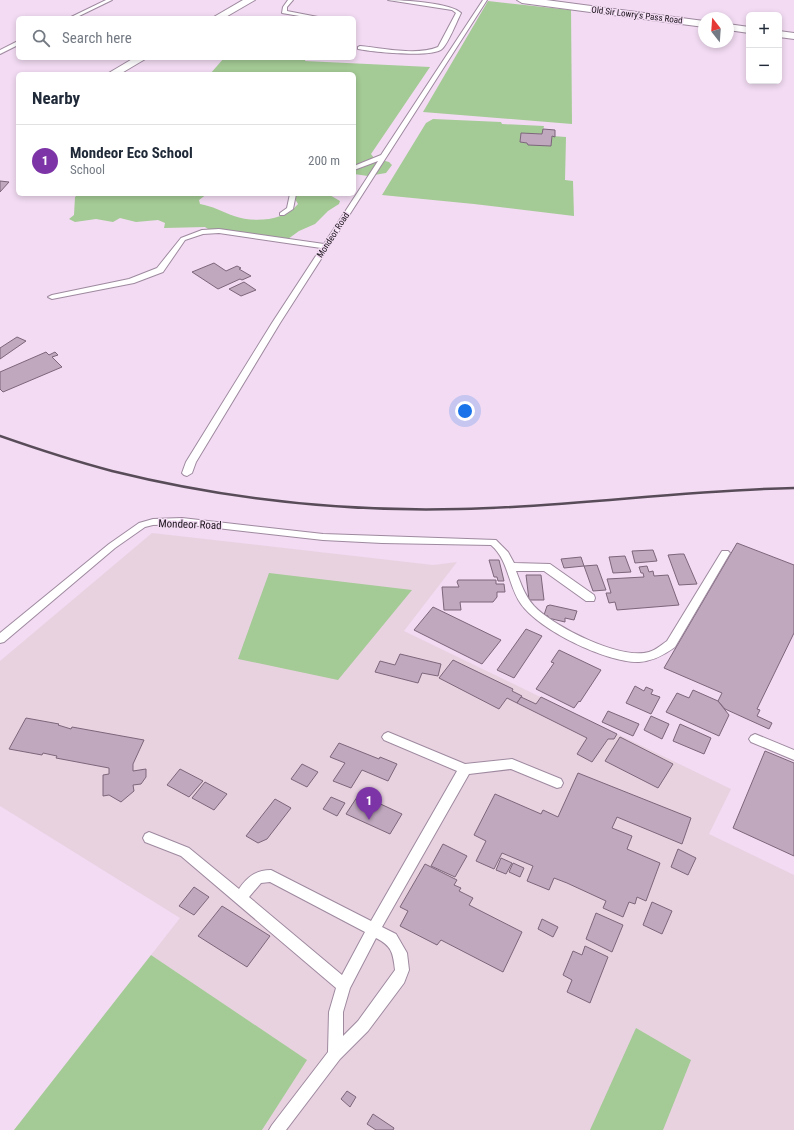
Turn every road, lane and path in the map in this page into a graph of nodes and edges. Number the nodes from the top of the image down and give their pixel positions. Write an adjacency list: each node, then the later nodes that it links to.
1 (110, 0): 7 (lane)
2 (250, 0): 8 (street)
3 (291, 0): 9 (lane)
4 (390, 0): 16 (lane)
5 (485, 0): 20 (lane, Mondeor Road)
6 (522, 0): 10 (main road, Old Sir Lowry's Pass Road)
7 (75, 16)
8 (221, 16)
9 (307, 16)
10 (698, 23)
11 (734, 28): 12 (main road)
12 (746, 30)
13 (782, 34): 14 (main road)
14 (794, 36)
15 (16, 44): 17 (lane)
16 (360, 48)
17 (0, 52)
18 (138, 60): 19 (street)
19 (116, 72)
20 (382, 157): 21 (lane); 24 (lane, Mondeor Road)
21 (356, 167)
22 (292, 196): 23 (lane)
23 (282, 214)
24 (326, 246): 25 (lane); 26 (lane, Mondeor Road)
25 (52, 297)
26 (187, 473)
27 (725, 552): 28 (lane)
28 (510, 567): 29 (lane); 30 (lane, Mondeor Road)
29 (590, 598)
30 (0, 639)
31 (388, 737): 34 (lane)
32 (756, 739): 33 (lane)
33 (794, 755)
34 (465, 769): 35 (lane); 38 (lane)
35 (557, 783)
36 (148, 838): 37 (lane)
37 (240, 898): 38 (lane); 39 (lane)
38 (373, 930): 39 (lane); 40 (lane)
39 (344, 986): 40 (lane)
40 (335, 1054): 41 (lane)
41 (277, 1130)

